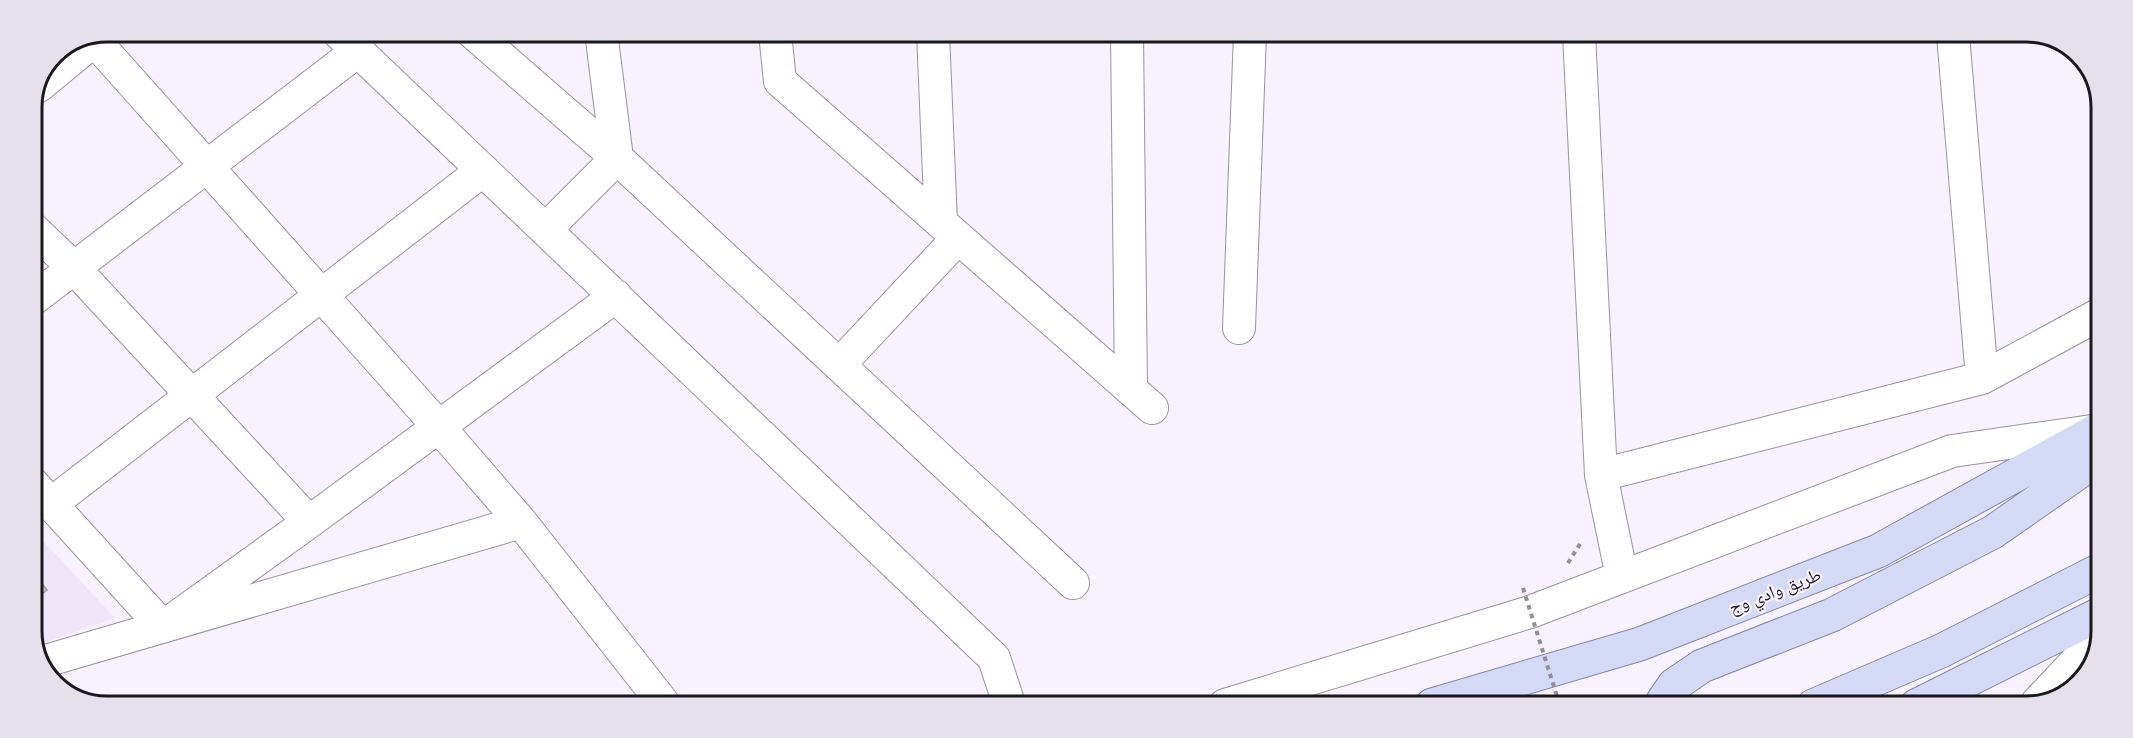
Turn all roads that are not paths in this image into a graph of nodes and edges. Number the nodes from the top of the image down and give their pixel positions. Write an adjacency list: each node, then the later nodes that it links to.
1 (103, 42): 15 (street)
2 (347, 42): 15 (street)
3 (349, 42): 16 (street)
4 (484, 42): 14 (street)
5 (602, 42): 14 (street)
6 (776, 42): 18 (street)
7 (934, 42): 18 (street)
8 (1127, 42): 18 (street)
9 (1250, 42): 25 (street)
10 (1579, 42): 33 (street)
11 (1954, 42): 27 (street)
12 (90, 45): 13 (street)
13 (49, 77)
14 (617, 158): 17 (street); 26 (street)
15 (207, 166): 20 (street); 22 (street)
16 (483, 170): 17 (street); 22 (street)
17 (546, 229): 23 (street)
18 (950, 230): 26 (street)
19 (42, 238): 20 (street)
20 (74, 268): 21 (street); 28 (street)
21 (42, 292)
22 (322, 295): 28 (street); 29 (street)
23 (616, 296): 29 (street); 47 (street)
24 (2091, 319): 27 (street)
25 (1239, 328)
26 (839, 365): 40 (street)
27 (1982, 378): 33 (street)
28 (191, 395): 34 (street); 36 (street)
29 (439, 427): 36 (street); 37 (street)
30 (2091, 440): 39 (street)
31 (2091, 443): 49 (main road, طريق وادي وج)
32 (2091, 445): 50 (main road)
33 (1601, 475): 39 (street)
34 (42, 492)
35 (42, 494): 42 (street)
36 (309, 522): 42 (street)
37 (521, 522): 42 (street); 46 (street)
38 (2091, 575): 51 (main road)
39 (1622, 577): 48 (street)
40 (1073, 582)
41 (2091, 618): 52 (main road)
42 (163, 627): 44 (street)
43 (2089, 648): 45 (street)
44 (49, 660)
45 (2046, 693)
46 (658, 696)
47 (1006, 696)
48 (1255, 696)
49 (1463, 696)
50 (1667, 696)
51 (1836, 696)
52 (1936, 696)

